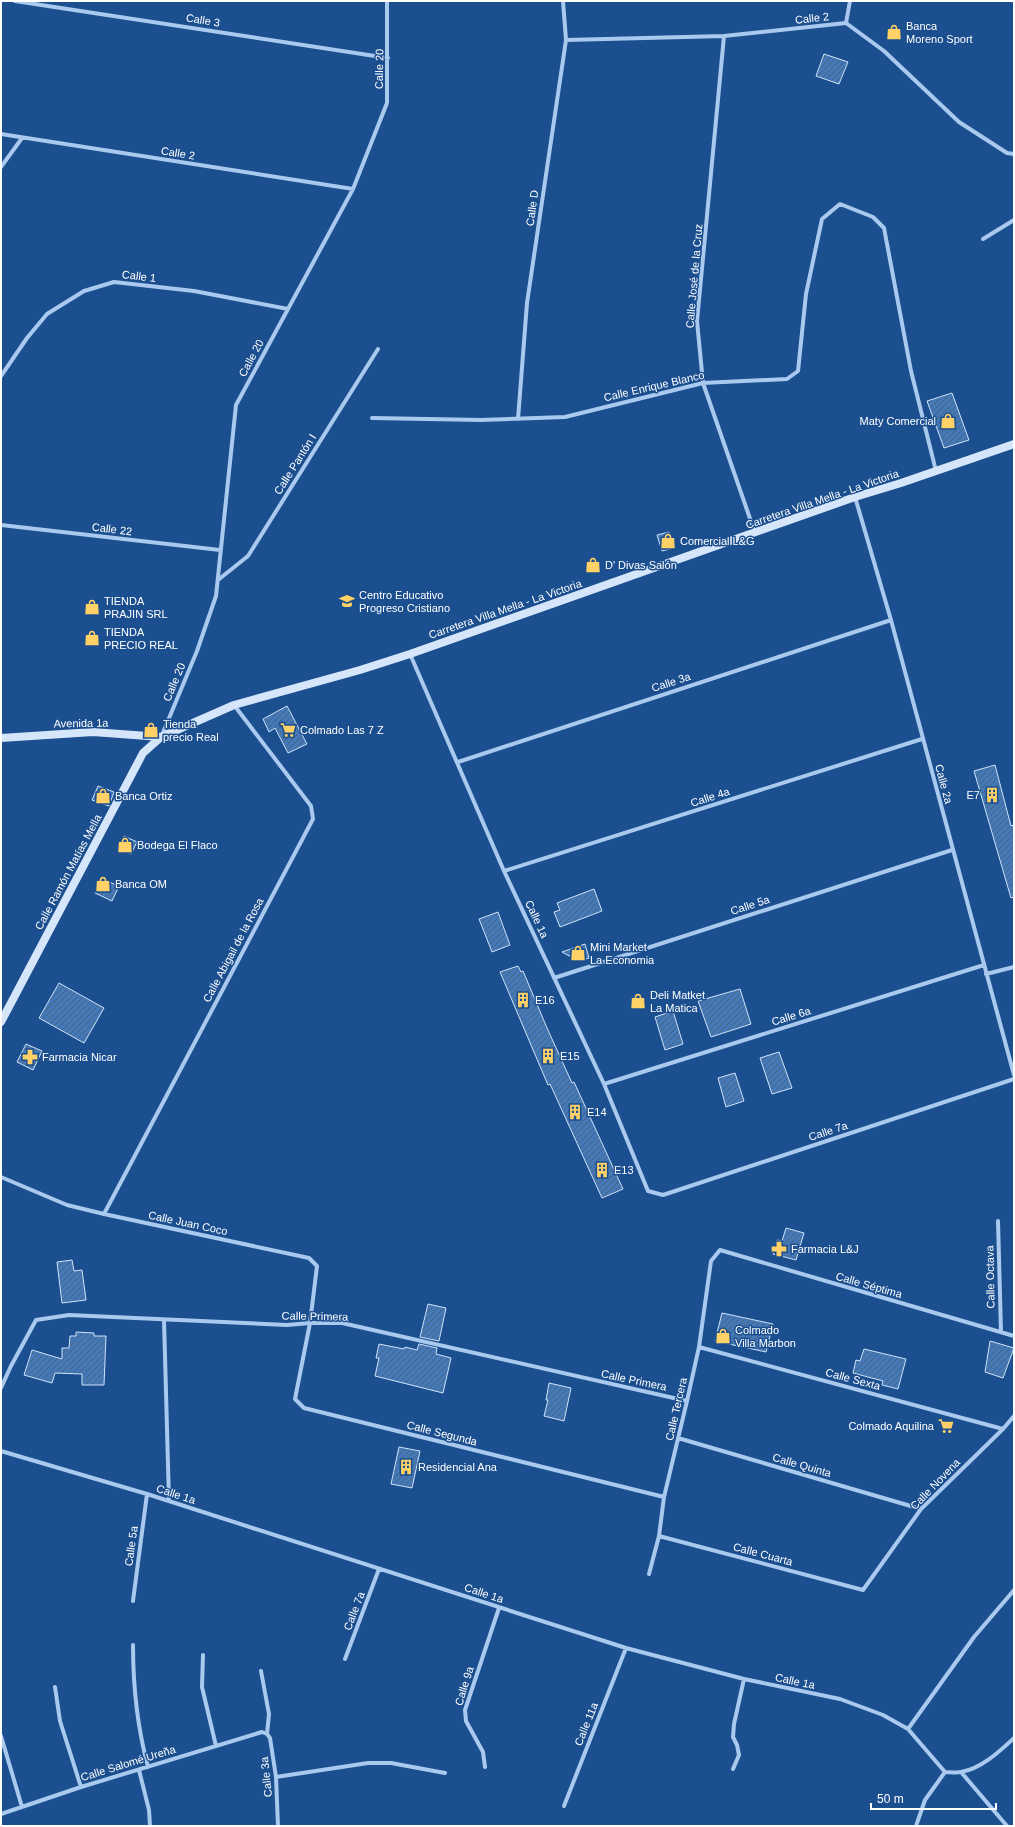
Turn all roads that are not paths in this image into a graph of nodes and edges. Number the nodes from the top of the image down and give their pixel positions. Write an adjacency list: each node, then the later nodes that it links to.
1 (15, 1): 8 (street, Calle 3)
2 (387, 1): 8 (street, Calle 20)
3 (563, 1): 7 (street, Calle D)
4 (850, 1): 5 (street)
5 (846, 24): 6 (street, Calle 2); 11 (street, Calle 2)
6 (724, 36): 7 (street, Calle 2); 19 (street, Calle José de la Cruz)
7 (566, 40): 21 (street, Calle D)
8 (388, 58): 13 (street, Calle 20)
9 (1, 134): 10 (street, Calle 2)
10 (22, 138): 12 (street); 13 (street, Calle 2)
11 (1014, 154)
12 (1, 167)
13 (353, 189): 16 (street, Calle 20)
14 (1014, 220): 15 (street)
15 (983, 239)
16 (288, 309): 18 (street, Calle 1); 27 (street, Calle 20)
17 (378, 349): 28 (street, Calle Pantón I)
18 (1, 376)
19 (703, 383): 21 (street, Calle Enrique Blanco); 23 (street, Calle Enrique Blanco); 26 (street, Calle José de la Cruz)
20 (372, 418): 21 (street, Calle Enrique Blanco)
21 (518, 419)
22 (1014, 444): 23 (main road, Carretera Villa Mella - La Victoria)
23 (936, 471): 24 (main road, Carretera Villa Mella - La Victoria)
24 (856, 497): 26 (main road, Carretera Villa Mella - La Victoria); 29 (street, Calle 2a)
25 (1, 525): 27 (street, Calle 22)
26 (755, 533): 30 (main road, Carretera Villa Mella - La Victoria)
27 (220, 550): 28 (street, Calle 20)
28 (218, 580): 32 (street, Calle 20)
29 (891, 620): 34 (street, Calle 2a); 35 (street, Calle 3a)
30 (410, 654): 31 (main road, Carretera Villa Mella - La Victoria); 35 (street, Calle 1a)
31 (234, 705): 32 (main road, Carretera Villa Mella - La Victoria); 48 (street, Calle Abigail de la Rosa)
32 (161, 737): 33 (main road, Avenida 1a); 42 (main road, Calle Ramón Matías Mella)
33 (1, 738)
34 (922, 739): 36 (street, Calle 2a); 37 (street, Calle 4a)
35 (458, 762): 37 (street, Calle 1a)
36 (952, 850): 38 (street, Calle 2a); 41 (street, Calle 5a)
37 (504, 872): 41 (street, Calle 1a)
38 (984, 965): 40 (street, Calle 2a); 45 (street, Calle 6a)
39 (1014, 967): 40 (street)
40 (986, 974): 43 (street, Calle 2a)
41 (554, 978): 45 (street, Calle 1a)
42 (1, 1022)
43 (1014, 1075)
44 (1014, 1079): 47 (street, Calle 7a)
45 (604, 1084): 47 (street, Calle 1a)
46 (1, 1177): 48 (street, Calle Juan Coco)
47 (648, 1191)
48 (104, 1214): 52 (street, Calle Juan Coco)
49 (998, 1221): 53 (street, Calle Octava)
50 (720, 1250): 53 (street, Calle Séptima); 55 (street, Calle Tercera)
51 (164, 1320): 52 (street, Calle Primera); 56 (street, Calle Primera); 64 (street)
52 (310, 1323): 57 (street, Calle Primera); 63 (street, Calle Segunda)
53 (1001, 1332): 54 (street, Calle Séptima)
54 (1014, 1336)
55 (698, 1347): 57 (street, Calle Tercera); 59 (street, Calle Sexta)
56 (1, 1388)
57 (687, 1401): 60 (street, Calle Tercera)
58 (1014, 1416): 59 (street, Calle Novena)
59 (1003, 1429): 65 (street, Calle Novena)
60 (678, 1438): 63 (street, Calle Tercera); 65 (street, Calle Quinta)
61 (1, 1451): 62 (street, Calle 1a)
62 (147, 1494): 64 (street, Calle 1a); 71 (street, Calle 5a)
63 (664, 1497): 66 (street, Calle Tercera)
64 (169, 1501): 67 (street, Calle 1a)
65 (921, 1509): 69 (street, Calle Novena)
66 (659, 1536): 68 (street, Calle Tercera); 69 (street, Calle Cuarta)
67 (379, 1569): 72 (street, Calle 1a); 76 (street, Calle 7a)
68 (649, 1574)
69 (863, 1590)
70 (1014, 1590): 80 (street)
71 (133, 1601)
72 (499, 1608): 74 (street, Calle 1a); 86 (street, Calle 9a)
73 (133, 1645): 85 (street)
74 (626, 1648): 78 (street, Calle 1a); 94 (street, Calle 11a)
75 (203, 1655): 84 (street)
76 (345, 1659)
77 (261, 1671): 81 (street, Calle 3a)
78 (744, 1679): 80 (street, Calle 1a); 87 (street)
79 (55, 1687): 93 (street)
80 (908, 1730): 89 (street, Calle 1a)
81 (268, 1734): 84 (street, Calle Salomé Ureña); 92 (street, Calle 3a)
82 (1, 1736): 95 (street)
83 (1014, 1738): 90 (street)
84 (216, 1746): 85 (street, Calle Salomé Ureña)
85 (148, 1766): 88 (street, Calle Salomé Ureña)
86 (485, 1767)
87 (733, 1769)
88 (139, 1770): 93 (street, Calle Salomé Ureña); 97 (street)
89 (945, 1772): 90 (street); 99 (street)
90 (961, 1772): 100 (street)
91 (445, 1773): 92 (street)
92 (276, 1777): 98 (street, Calle 3a)
93 (82, 1787): 95 (street, Calle Salomé Ureña)
94 (564, 1806)
95 (22, 1807): 96 (street, Calle Salomé Ureña)
96 (1, 1814)
97 (150, 1826)
98 (278, 1826)
99 (916, 1826)
100 (1007, 1826)

